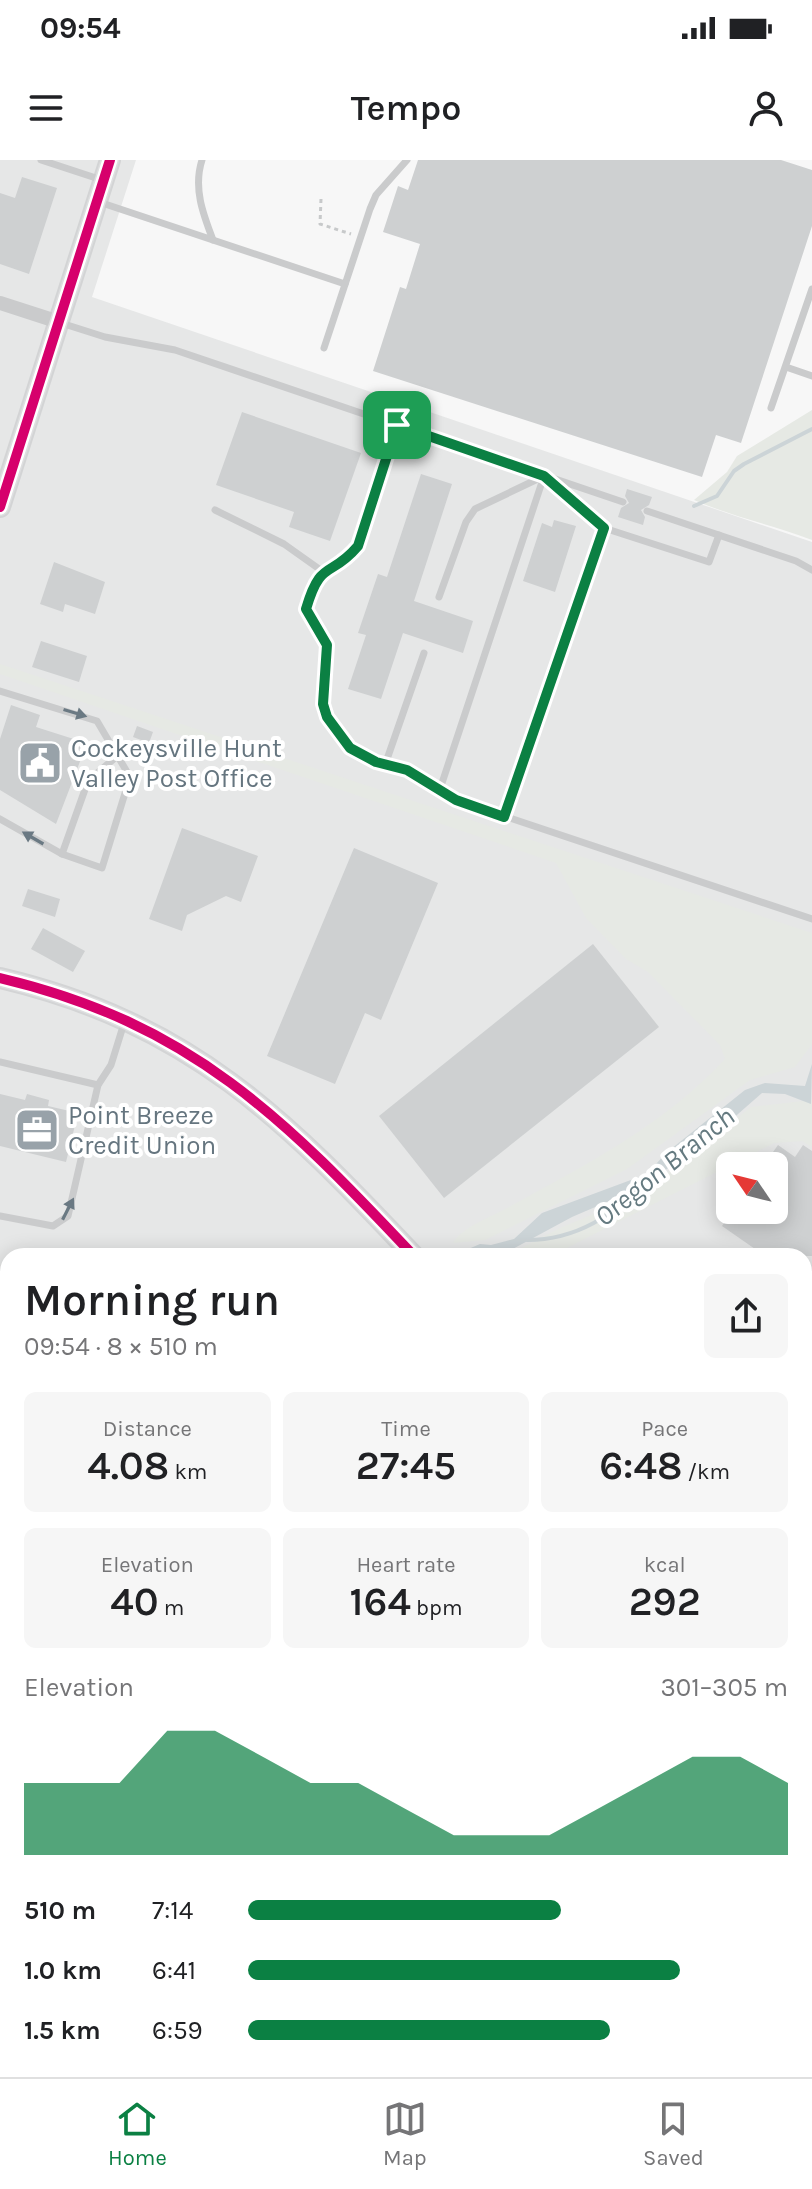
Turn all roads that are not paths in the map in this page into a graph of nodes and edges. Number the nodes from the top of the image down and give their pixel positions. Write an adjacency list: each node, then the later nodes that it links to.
1 (41, 160): 5 (lane)
2 (110, 160): 5 (main road)
3 (202, 160): 7 (lane)
4 (407, 160): 8 (lane)
5 (104, 181): 6 (main road)
6 (97, 202): 7 (lane); 11 (main road)
7 (213, 240): 8 (lane)
8 (345, 284): 12 (lane)
9 (812, 289): 13 (lane)
10 (0, 303): 11 (street)
11 (59, 322): 16 (lane); 19 (main road)
12 (324, 348)
13 (786, 367): 14 (lane); 15 (lane)
14 (812, 376)
15 (771, 408)
16 (397, 425): 17 (lane); 25 (lane)
17 (544, 476): 18 (lane); 22 (lane); 26 (lane); 31 (lane)
18 (623, 502)
19 (0, 507)
20 (215, 510): 25 (lane)
21 (647, 511): 23 (lane)
22 (604, 528): 23 (lane); 32 (lane)
23 (719, 535): 24 (lane)
24 (812, 570)
25 (322, 571): 30 (lane)
26 (439, 597)
27 (424, 653): 30 (lane)
28 (0, 691): 29 (lane, one-way to 29)
29 (116, 757): 34 (lane); 34 (lane)
30 (385, 765): 31 (lane)
31 (439, 792): 32 (lane)
32 (504, 817): 35 (lane)
33 (0, 819): 34 (lane, one-way to 33)
34 (62, 854)
35 (812, 919)
36 (0, 978): 37 (main road)
37 (125, 1020): 39 (lane); 41 (main road)
38 (0, 1062): 39 (lane)
39 (98, 1085): 40 (lane, one-way to 39)
40 (0, 1216)
41 (406, 1248)

